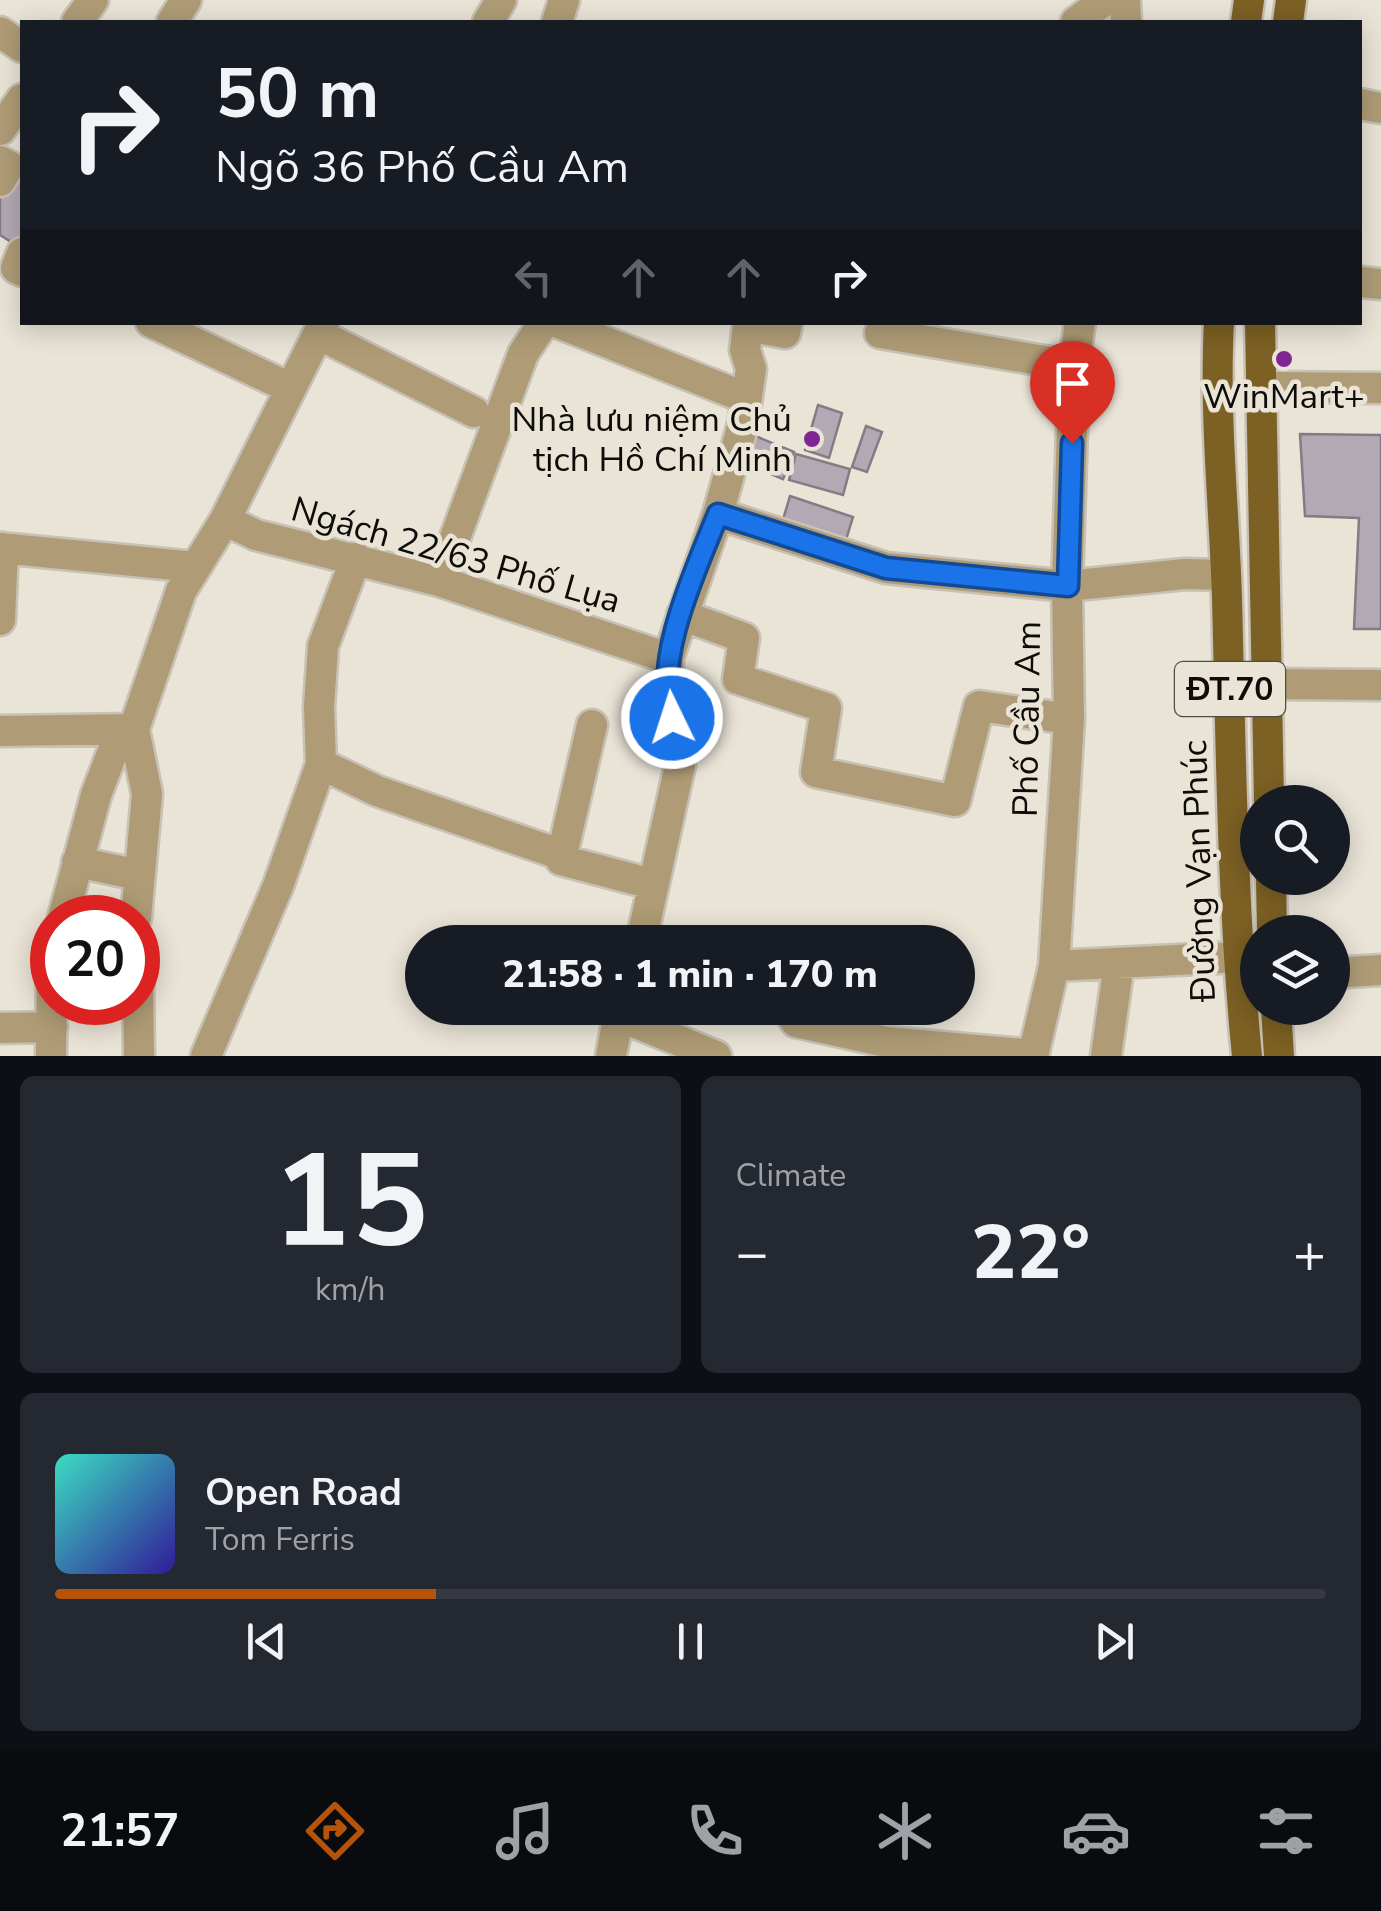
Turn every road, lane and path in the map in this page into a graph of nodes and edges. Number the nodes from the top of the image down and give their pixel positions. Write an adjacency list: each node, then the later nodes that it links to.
1 (1105, 0): 2 (street)
2 (1079, 20)
3 (157, 325): 15 (street)
4 (542, 325): 27 (street)
5 (564, 325): 18 (street)
6 (740, 325): 18 (street)
7 (744, 325): 8 (street)
8 (786, 325)
9 (1080, 325): 14 (street, Phố Cầu Am)
10 (1219, 325): 26 (main road, Đường Vạn Phúc / ĐT.70)
11 (1260, 325): 17 (main road, Đường Vạn Phúc / ĐT.70)
12 (321, 328): 15 (street); 20 (street)
13 (880, 334): 14 (street)
14 (1074, 366): 28 (street, Phố Cầu Am)
15 (290, 388): 22 (street)
16 (1381, 388): 17 (street)
17 (1261, 394): 19 (street); 32 (main road, Đường Vạn Phúc / ĐT.70)
18 (746, 398): 21 (street)
19 (1381, 404)
20 (474, 412)
21 (718, 514): 28 (street); 29 (street)
22 (224, 520): 24 (street, Ngách 22/63 Phố Lụa); 25 (street)
23 (2, 548): 25 (street); 30 (street)
24 (356, 558): 27 (street, Ngách 22/63 Phố Lụa); 38 (street)
25 (195, 567): 36 (street)
26 (1226, 575): 28 (street); 47 (main road, Đường Vạn Phúc / ĐT.70)
27 (439, 581): 31 (street, Ngách 22/63 Phố Lụa)
28 (1074, 586): 34 (street, Phố Cầu Am)
29 (682, 615): 31 (street); 34 (street)
30 (0, 620)
31 (668, 658): 43 (street)
32 (1266, 684): 33 (street); 39 (main road, Đường Vạn Phúc / ĐT.70)
33 (1381, 685)
34 (1069, 719): 49 (street, Phố Cầu Am)
35 (592, 725): 40 (street)
36 (134, 729): 37 (street); 41 (street); 42 (street)
37 (0, 731)
38 (321, 764): 40 (street); 61 (street)
39 (1269, 785)
40 (562, 855): 43 (street)
41 (77, 862): 42 (street); 44 (street)
42 (139, 875): 45 (street)
43 (652, 884): 46 (street)
44 (69, 895)
45 (138, 895)
46 (645, 925)
47 (1238, 957): 48 (street); 65 (main road, Đường Vạn Phúc / ĐT.70)
48 (1120, 963): 49 (street); 64 (street)
49 (1054, 966): 59 (street, Phố Cầu Am)
50 (1381, 970): 51 (street)
51 (1350, 973)
52 (139, 1025): 60 (street)
53 (615, 1025): 62 (street)
54 (649, 1025): 63 (street)
55 (810, 1025): 59 (street)
56 (1277, 1025): 66 (main road, Đường Vạn Phúc)
57 (0, 1028): 58 (street)
58 (51, 1042)
59 (1033, 1055)
60 (140, 1056)
61 (206, 1056)
62 (611, 1056)
63 (716, 1056)
64 (1106, 1056)
65 (1247, 1056)
66 (1278, 1056)

